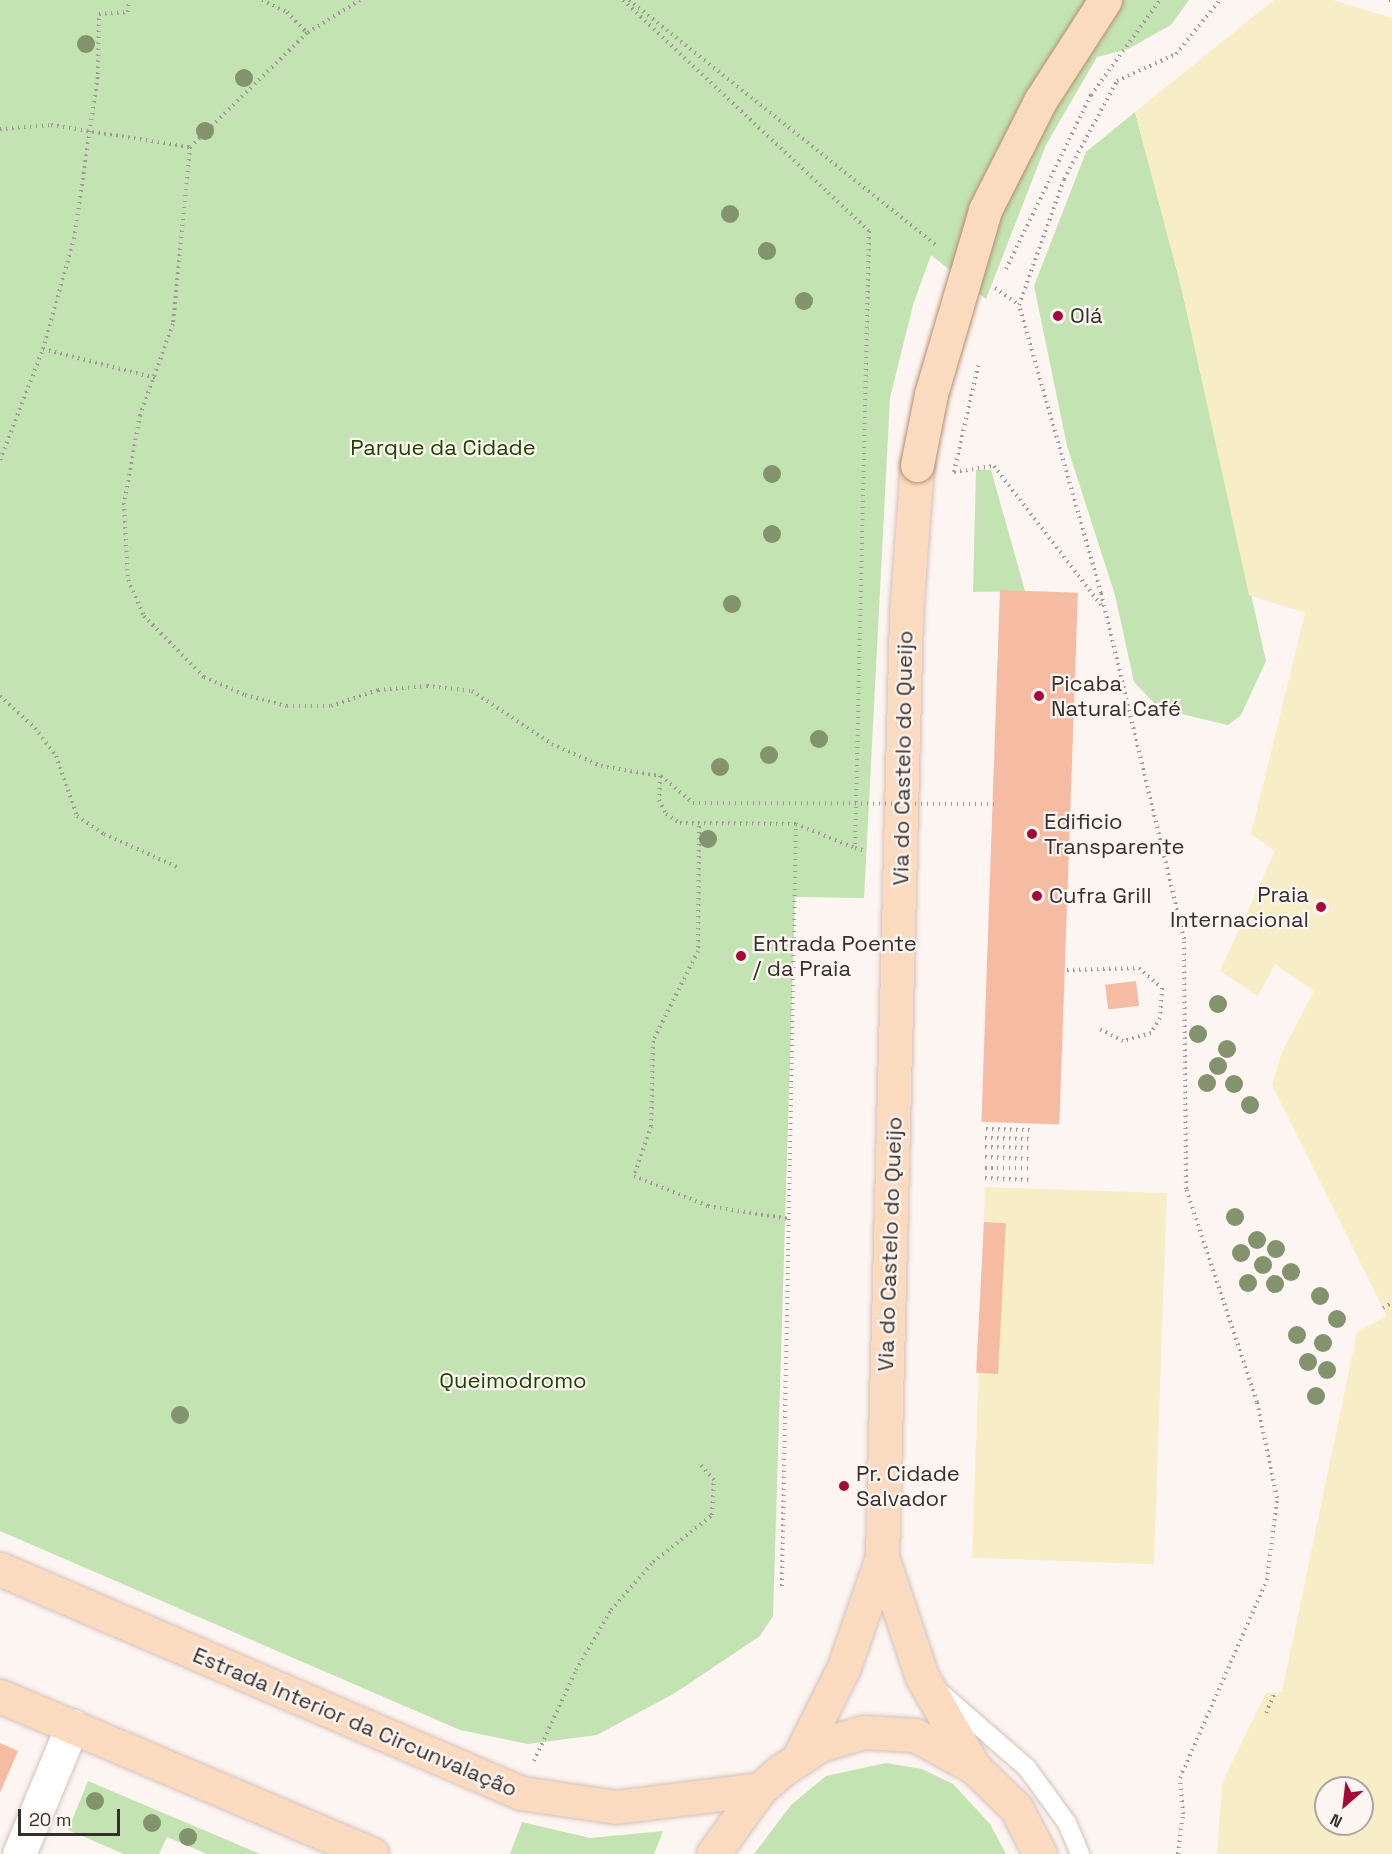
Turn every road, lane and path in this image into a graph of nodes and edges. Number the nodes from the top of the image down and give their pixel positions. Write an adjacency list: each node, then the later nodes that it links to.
1 (129, 0): 11 (path)
2 (262, 0): 9 (path)
3 (360, 0): 9 (path)
4 (623, 0): 27 (path)
5 (629, 0): 13 (path)
6 (1106, 0): 48 (main road, Via do Castelo do Queijo, bridge)
7 (1160, 0): 14 (path, bridge)
8 (1220, 0): 21 (path)
9 (307, 33): 12 (path)
10 (0, 129): 11 (path)
11 (90, 132): 12 (path); 17 (path)
12 (190, 147): 19 (path)
13 (888, 211)
14 (1004, 274)
15 (1001, 284): 16 (path)
16 (995, 304)
17 (43, 350): 19 (path); 20 (path)
18 (980, 356): 21 (path, bridge)
19 (155, 378): 23 (path)
20 (0, 460)
21 (1105, 610): 65 (path)
22 (0, 696): 29 (path)
23 (660, 776): 24 (path, bridge); 26 (path)
24 (994, 804)
25 (796, 824): 26 (path); 27 (path); 44 (path)
26 (699, 826): 44 (path)
27 (855, 848): 28 (path)
28 (866, 851)
29 (177, 867)
30 (1067, 970): 31 (path)
31 (1099, 1029)
32 (986, 1129): 33 (path)
33 (1031, 1130)
34 (985, 1138): 35 (path)
35 (1031, 1139)
36 (985, 1147): 37 (path)
37 (1030, 1148)
38 (985, 1157): 39 (path)
39 (1029, 1159)
40 (985, 1168): 41 (path)
41 (1029, 1168)
42 (985, 1178): 43 (path)
43 (1029, 1180)
44 (789, 1219): 50 (path)
45 (1392, 1302): 46 (path)
46 (1383, 1308)
47 (699, 1463): 58 (path)
48 (882, 1557): 51 (main road, Via do Castelo do Queijo); 56 (main road, Via do Castelo do Queijo)
49 (0, 1569): 59 (main road, Estrada Interior da Circunvalação)
50 (782, 1586)
51 (922, 1677): 57 (main road, Via do Castelo do Queijo); 64 (lane)
52 (1275, 1693): 54 (path)
53 (0, 1695): 55 (main road)
54 (1266, 1713)
55 (72, 1726): 60 (street); 61 (main road)
56 (799, 1757): 57 (main road); 59 (main road)
57 (974, 1767): 63 (main road)
58 (530, 1770)
59 (760, 1789): 62 (main road)
60 (19, 1854)
61 (372, 1854)
62 (713, 1854)
63 (1041, 1854)
64 (1080, 1854)
65 (1178, 1854)

